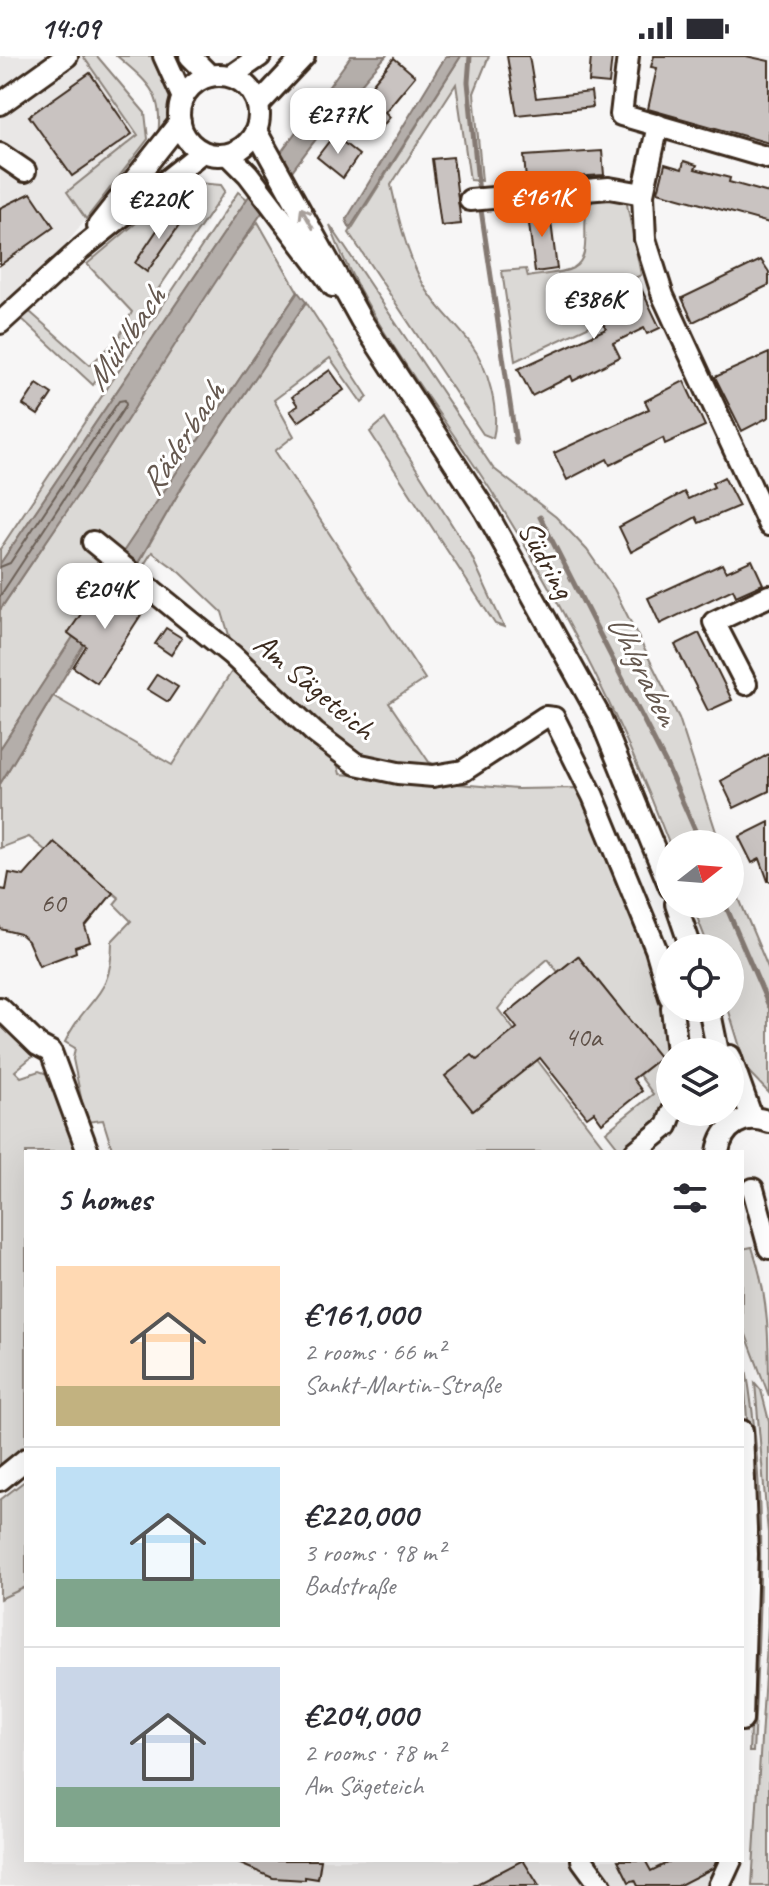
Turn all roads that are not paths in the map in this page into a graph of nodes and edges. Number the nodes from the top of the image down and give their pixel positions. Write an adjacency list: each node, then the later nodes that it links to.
1 (67, 56): 9 (street)
2 (164, 56): 8 (street)
3 (190, 56): 7 (street)
4 (260, 56): 7 (street)
5 (304, 56): 10 (street)
6 (628, 56): 12 (street)
7 (221, 76): 8 (street); 10 (street)
8 (183, 98): 11 (street)
9 (0, 104)
10 (258, 105): 13 (street)
11 (180, 122): 14 (street); 21 (street)
12 (658, 125): 17 (street); 19 (street)
13 (261, 140): 16 (street); 22 (street, Südring, one-way to 13)
14 (202, 152): 16 (street); 21 (street)
15 (0, 154): 18 (street)
16 (229, 155): 22 (street, Südring)
17 (769, 158)
18 (25, 171)
19 (643, 194): 20 (street); 24 (street)
20 (475, 200)
21 (81, 249): 23 (street)
22 (361, 320): 28 (street, Südring)
23 (0, 323)
24 (769, 525)
25 (93, 542): 29 (street, Am Sägeteich)
26 (769, 596): 27 (street)
27 (746, 684)
28 (656, 853)
29 (656, 949)
30 (0, 1008): 33 (street)
31 (746, 1118): 35 (street)
32 (667, 1126): 34 (street)
33 (87, 1150)
34 (637, 1150)
35 (718, 1150)
36 (755, 1187): 37 (street)
37 (769, 1248)
38 (24, 1461): 39 (street)
39 (0, 1480)
40 (744, 1480): 41 (street)
41 (744, 1654)
42 (583, 1862): 44 (street)
43 (730, 1862): 45 (street)
44 (601, 1886)
45 (719, 1886)

